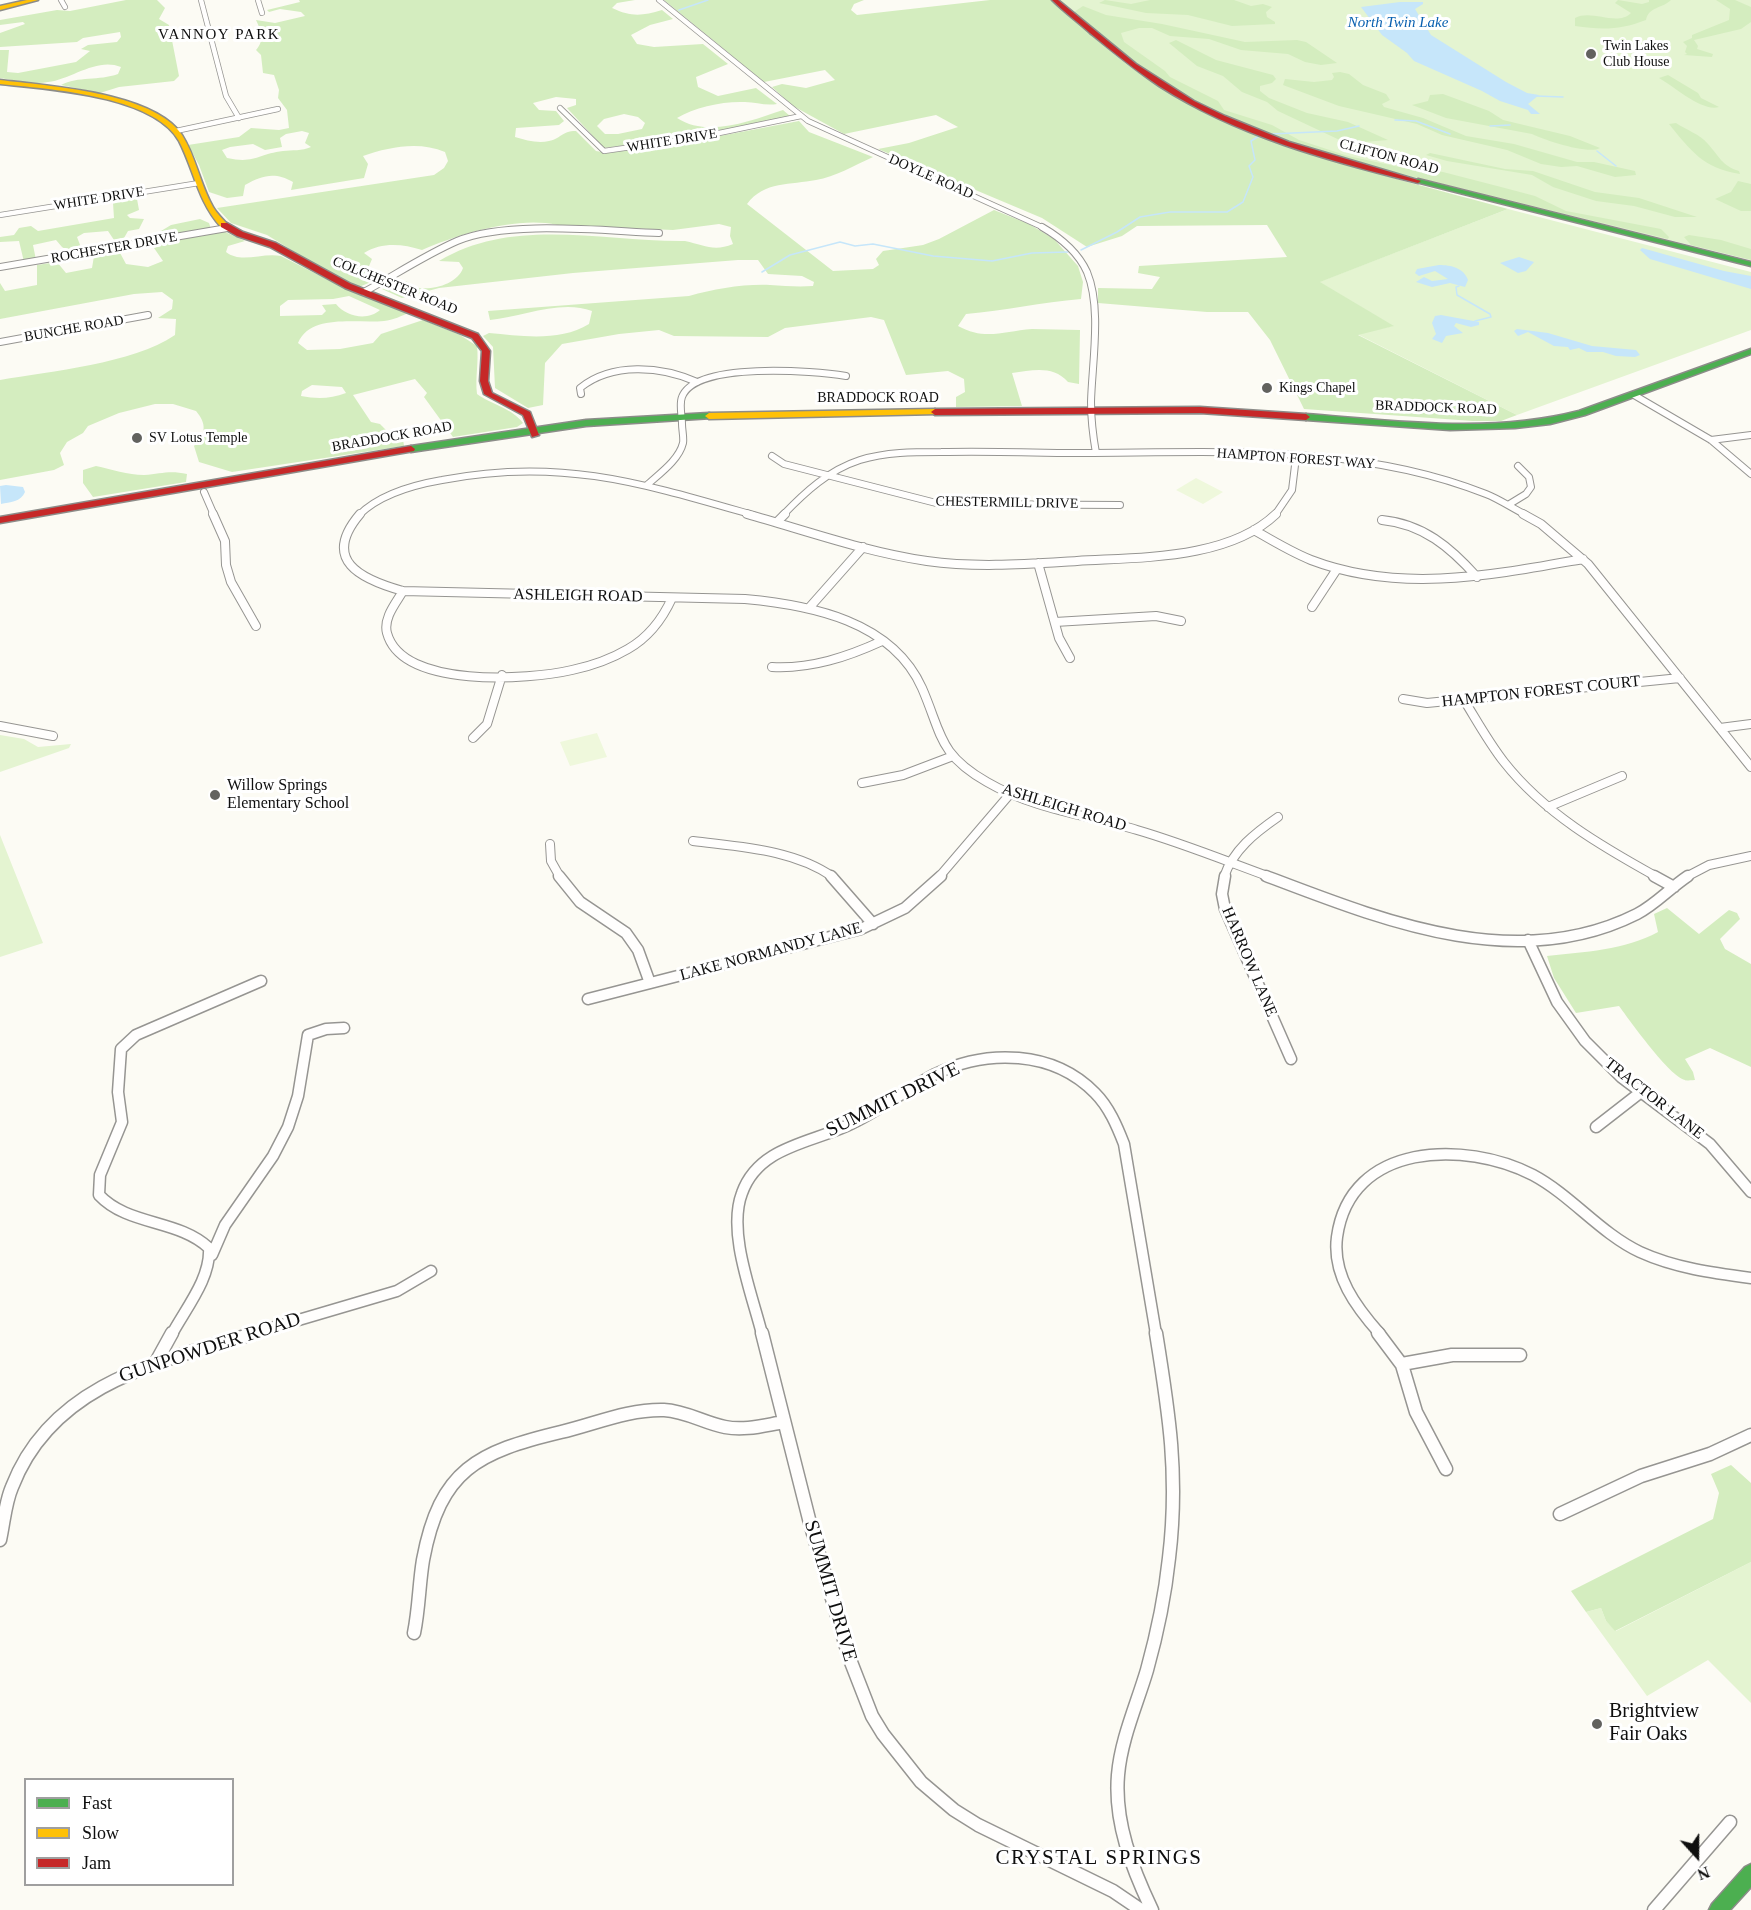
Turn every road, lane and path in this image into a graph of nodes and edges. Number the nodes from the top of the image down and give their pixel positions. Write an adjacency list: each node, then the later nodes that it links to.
1 (35, 0): 8 (main road)
2 (61, 0): 7 (street)
3 (201, 0): 14 (street)
4 (258, 0): 9 (street)
5 (659, 0): 13 (street, DOYLE ROAD)
6 (1055, 0): 20 (main road, CLIFTON ROAD)
7 (64, 7)
8 (0, 8)
9 (262, 13)
10 (0, 82): 15 (main road)
11 (560, 108): 13 (street, WHITE DRIVE)
12 (278, 109): 14 (street)
13 (801, 116): 31 (street, DOYLE ROAD)
14 (239, 118): 15 (street)
15 (176, 131): 16 (main road)
16 (199, 183): 17 (street, WHITE DRIVE); 18 (main road)
17 (0, 215)
18 (227, 228): 21 (street, ROCHESTER DRIVE); 22 (main road, COLCHESTER ROAD)
19 (659, 233): 22 (street)
20 (1751, 264)
21 (0, 267)
22 (364, 292): 33 (main road, COLCHESTER ROAD)
23 (148, 315): 24 (street, BUNCHE ROAD)
24 (0, 342)
25 (1751, 351): 30 (main road, BRADDOCK ROAD)
26 (1751, 360): 30 (main road, BRADDOCK ROAD)
27 (846, 376): 28 (street)
28 (697, 382): 29 (street); 32 (street)
29 (580, 394)
30 (1639, 397): 31 (main road, BRADDOCK ROAD); 35 (street)
31 (1092, 414): 32 (main road, BRADDOCK ROAD); 36 (street, DOYLE ROAD)
32 (682, 419): 33 (main road, BRADDOCK ROAD); 42 (street)
33 (534, 432): 43 (main road, BRADDOCK ROAD); 46 (main road, BRADDOCK ROAD)
34 (1751, 435): 35 (street)
35 (1711, 440): 40 (street)
36 (1096, 453): 38 (street, HAMPTON FOREST WAY); 41 (street, HAMPTON FOREST WAY)
37 (772, 456): 41 (street, CHESTERMILL DRIVE)
38 (1296, 457): 45 (street, HAMPTON FOREST WAY); 50 (street, ASHLEIGH ROAD)
39 (1518, 466): 45 (street)
40 (1751, 474)
41 (825, 475): 44 (street, CHESTERMILL DRIVE); 48 (street, HAMPTON FOREST WAY)
42 (647, 485): 48 (street, ASHLEIGH ROAD); 56 (street, ASHLEIGH ROAD)
43 (204, 492): 49 (main road, BRADDOCK ROAD); 62 (street)
44 (1120, 505)
45 (1508, 505): 52 (street, HAMPTON FOREST WAY)
46 (0, 520)
47 (1382, 520): 55 (street)
48 (777, 522): 51 (street, ASHLEIGH ROAD)
49 (0, 526)
50 (1254, 530): 53 (street, ASHLEIGH ROAD); 54 (street)
51 (863, 547): 53 (street, ASHLEIGH ROAD); 59 (street)
52 (1583, 559): 55 (street); 67 (street, HAMPTON FOREST WAY)
53 (1038, 563): 61 (street)
54 (1337, 568): 55 (street); 58 (street)
55 (1477, 577)
56 (403, 591): 57 (street, ASHLEIGH ROAD); 66 (street)
57 (672, 598): 59 (street, ASHLEIGH ROAD); 66 (street)
58 (1312, 607)
59 (809, 608): 63 (street, ASHLEIGH ROAD)
60 (1181, 621): 61 (street)
61 (1055, 622): 64 (street)
62 (256, 626)
63 (882, 641): 65 (street); 75 (street, ASHLEIGH ROAD)
64 (1070, 658)
65 (772, 667)
66 (502, 675): 74 (street)
67 (1680, 678): 69 (street, HAMPTON FOREST COURT); 72 (street, HAMPTON FOREST WAY)
68 (1403, 699): 69 (street, HAMPTON FOREST COURT)
69 (1464, 699): 80 (street)
70 (1751, 724): 72 (street)
71 (0, 726): 73 (street)
72 (1720, 728): 76 (street, HAMPTON FOREST WAY)
73 (53, 736)
74 (473, 738)
75 (953, 756): 78 (street); 79 (street, ASHLEIGH ROAD)
76 (1751, 767)
77 (1622, 776): 80 (street)
78 (862, 783)
79 (1010, 794): 85 (street, ASHLEIGH ROAD); 87 (street, LAKE NORMANDY LANE)
80 (1548, 807): 86 (street)
81 (1278, 818): 85 (street)
82 (693, 841): 87 (street)
83 (550, 844): 90 (street)
84 (1751, 856): 86 (street, ASHLEIGH ROAD)
85 (1230, 863): 88 (street, ASHLEIGH ROAD); 93 (street, HARROW LANE)
86 (1674, 887): 88 (street, ASHLEIGH ROAD)
87 (873, 924): 90 (street, LAKE NORMANDY LANE)
88 (1528, 940): 94 (street, TRACTOR LANE)
89 (261, 981): 97 (street)
90 (650, 983): 91 (street, LAKE NORMANDY LANE)
91 (588, 999)
92 (344, 1028): 97 (street)
93 (1291, 1059)
94 (1641, 1092): 95 (street); 96 (street, TRACTOR LANE)
95 (1596, 1127)
96 (1751, 1192)
97 (211, 1258): 101 (street)
98 (431, 1271): 101 (street, GUNPOWDER ROAD)
99 (1751, 1278): 102 (street)
100 (1520, 1354): 102 (street)
101 (156, 1362): 107 (street, GUNPOWDER ROAD)
102 (1402, 1364): 105 (street)
103 (784, 1422): 108 (street); 111 (street, SUMMIT DRIVE); 112 (street, SUMMIT DRIVE)
104 (1751, 1435): 106 (street)
105 (1446, 1469)
106 (1560, 1515)
107 (0, 1540)
108 (414, 1633)
109 (1730, 1822): 113 (street)
110 (1751, 1873): 114 (main road)
111 (1140, 1910)
112 (1152, 1910)
113 (1654, 1910)
114 (1718, 1910)

